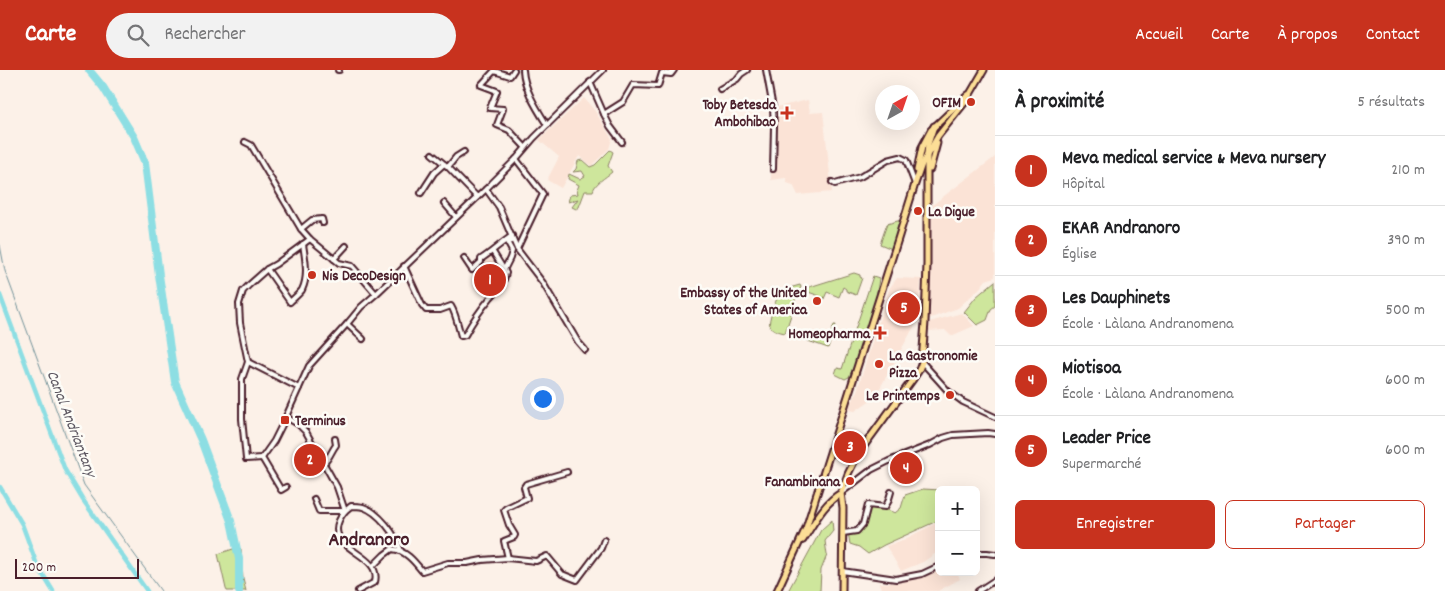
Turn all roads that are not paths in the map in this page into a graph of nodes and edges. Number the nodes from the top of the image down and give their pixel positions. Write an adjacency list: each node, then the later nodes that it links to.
1 (514, 70): 17 (street)
2 (524, 70): 12 (street)
3 (603, 70): 8 (street)
4 (674, 70): 11 (street)
5 (747, 70): 10 (street)
6 (766, 70): 24 (street)
7 (984, 70): 9 (main road)
8 (590, 82): 11 (street); 12 (street)
9 (978, 83): 13 (main road); 14 (main road)
10 (720, 89)
11 (604, 114): 16 (street)
12 (547, 124): 17 (street)
13 (934, 126): 20 (main road); 26 (main road)
14 (944, 129): 20 (main road); 29 (main road)
15 (245, 142): 34 (street)
16 (622, 142)
17 (525, 148): 21 (street)
18 (464, 152): 23 (street)
19 (432, 154): 22 (street)
20 (927, 155): 26 (main road); 29 (main road)
21 (516, 159): 27 (street); 39 (street)
22 (444, 164): 23 (street); 28 (street)
23 (448, 167): 30 (street)
24 (773, 169)
25 (832, 182): 26 (street)
26 (915, 184): 68 (main road)
27 (486, 189): 30 (street); 35 (street)
28 (421, 193)
29 (927, 195): 51 (main road)
30 (476, 197): 32 (street)
31 (444, 203): 32 (street)
32 (456, 217): 43 (street)
33 (323, 223): 34 (street)
34 (301, 229): 36 (street)
35 (512, 236): 39 (street); 40 (street); 45 (street)
36 (310, 239): 37 (street); 42 (street)
37 (303, 244): 44 (street); 44 (street)
38 (346, 246): 42 (street)
39 (517, 249): 49 (street)
40 (493, 252): 41 (street); 45 (street)
41 (464, 258)
42 (334, 259): 46 (street)
43 (404, 266): 45 (street); 46 (street)
44 (267, 269): 50 (street)
45 (504, 270)
46 (376, 294): 47 (street)
47 (347, 324): 48 (street); 52 (street)
48 (363, 340)
49 (584, 350)
50 (248, 362): 52 (street); 57 (street)
51 (922, 362): 54 (street); 62 (main road)
52 (299, 388): 53 (street)
53 (286, 417): 57 (street); 58 (street)
54 (995, 417)
55 (995, 434): 62 (street)
56 (334, 439): 58 (street)
57 (262, 458): 60 (street)
58 (324, 463): 64 (street)
59 (567, 472): 71 (street)
60 (286, 487)
61 (891, 492): 65 (street)
62 (842, 493): 65 (main road); 68 (main road)
63 (314, 499): 64 (street)
64 (345, 511): 67 (street); 72 (street)
65 (843, 533): 74 (main road)
66 (604, 540): 71 (street)
67 (401, 551): 71 (street); 72 (street)
68 (795, 553): 77 (main road)
69 (980, 553): 70 (street)
70 (995, 554)
71 (508, 558)
72 (373, 566): 76 (street)
73 (935, 568): 74 (street)
74 (842, 571): 78 (main road)
75 (995, 580): 79 (street)
76 (358, 591)
77 (777, 591)
78 (842, 591)
79 (978, 591)

